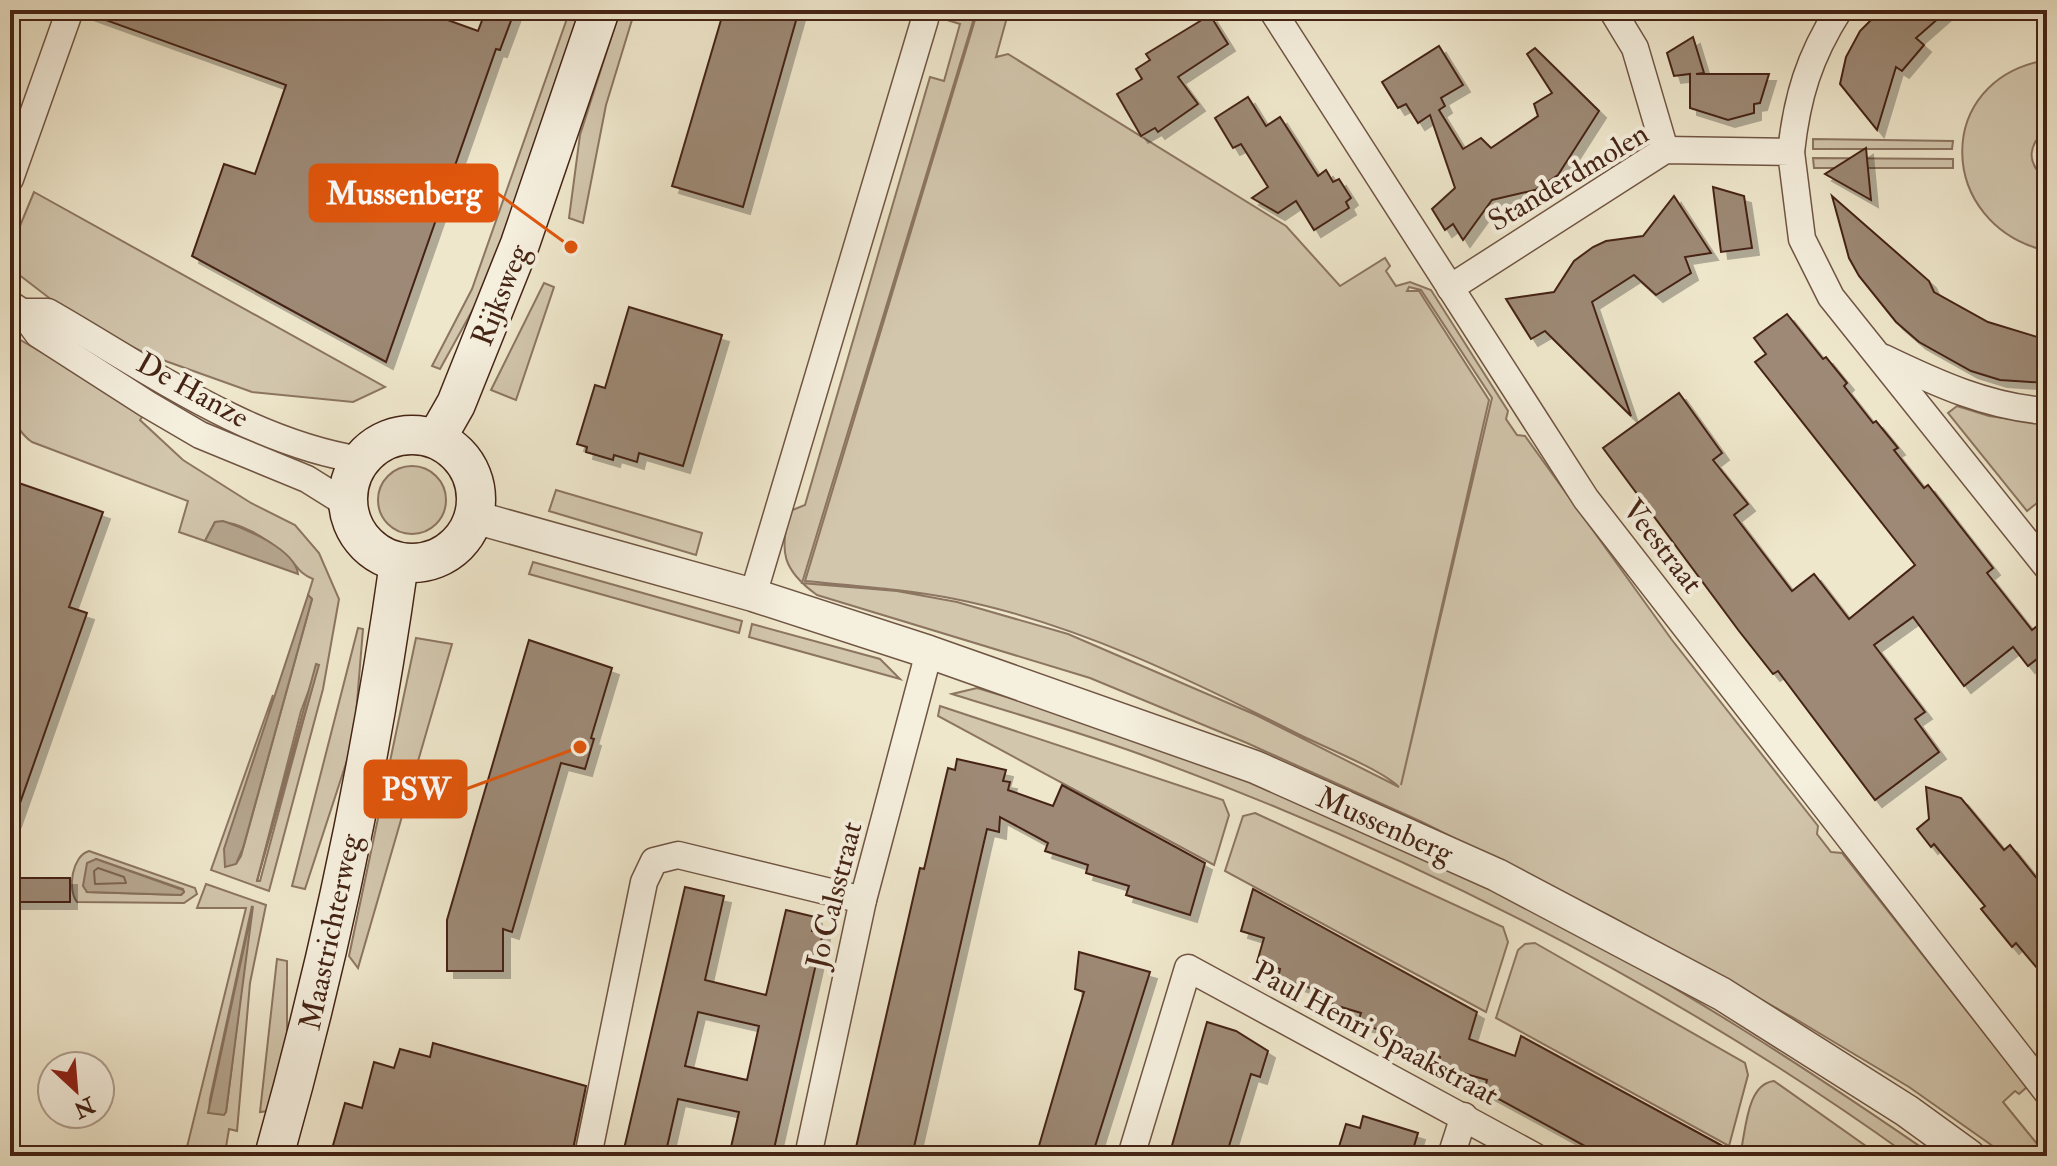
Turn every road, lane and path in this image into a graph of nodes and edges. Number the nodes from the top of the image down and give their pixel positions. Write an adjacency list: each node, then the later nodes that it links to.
1 (70, 10): 9 (street)
2 (600, 10): 14 (main road, Rijksweg)
3 (1272, 10): 10 (street, Veestraat)
4 (1612, 10): 7 (street)
5 (1839, 10): 8 (street)
6 (925, 19): 20 (street)
7 (1665, 150): 8 (street, Standerdmolen); 10 (street, Standerdmolen)
8 (1791, 152): 12 (street)
9 (10, 179)
10 (1450, 288): 23 (street, Veestraat)
11 (16, 308): 15 (street, De Hanze); 16 (street, De Hanze)
12 (1877, 354): 13 (street); 19 (street)
13 (2047, 411)
14 (436, 439): 15 (main road); 17 (main road)
15 (361, 460): 16 (main road)
16 (347, 504): 18 (main road)
17 (474, 517): 18 (main road); 20 (street, Mussenberg)
18 (399, 563): 25 (main road, Maastrichterweg)
19 (2047, 567)
20 (753, 595): 21 (street, Mussenberg)
21 (929, 652): 22 (street, Jo Calsstraat); 31 (street, Mussenberg)
22 (863, 900): 26 (street); 27 (street, Jo Calsstraat)
23 (2047, 1092)
24 (1464, 1116): 28 (street, Paul Henri Spaakstraat); 29 (street); 30 (street, Paul Henri Spaakstraat)
25 (274, 1156)
26 (588, 1156)
27 (808, 1156)
28 (1131, 1156)
29 (1451, 1156)
30 (1534, 1156)
31 (1969, 1156)

